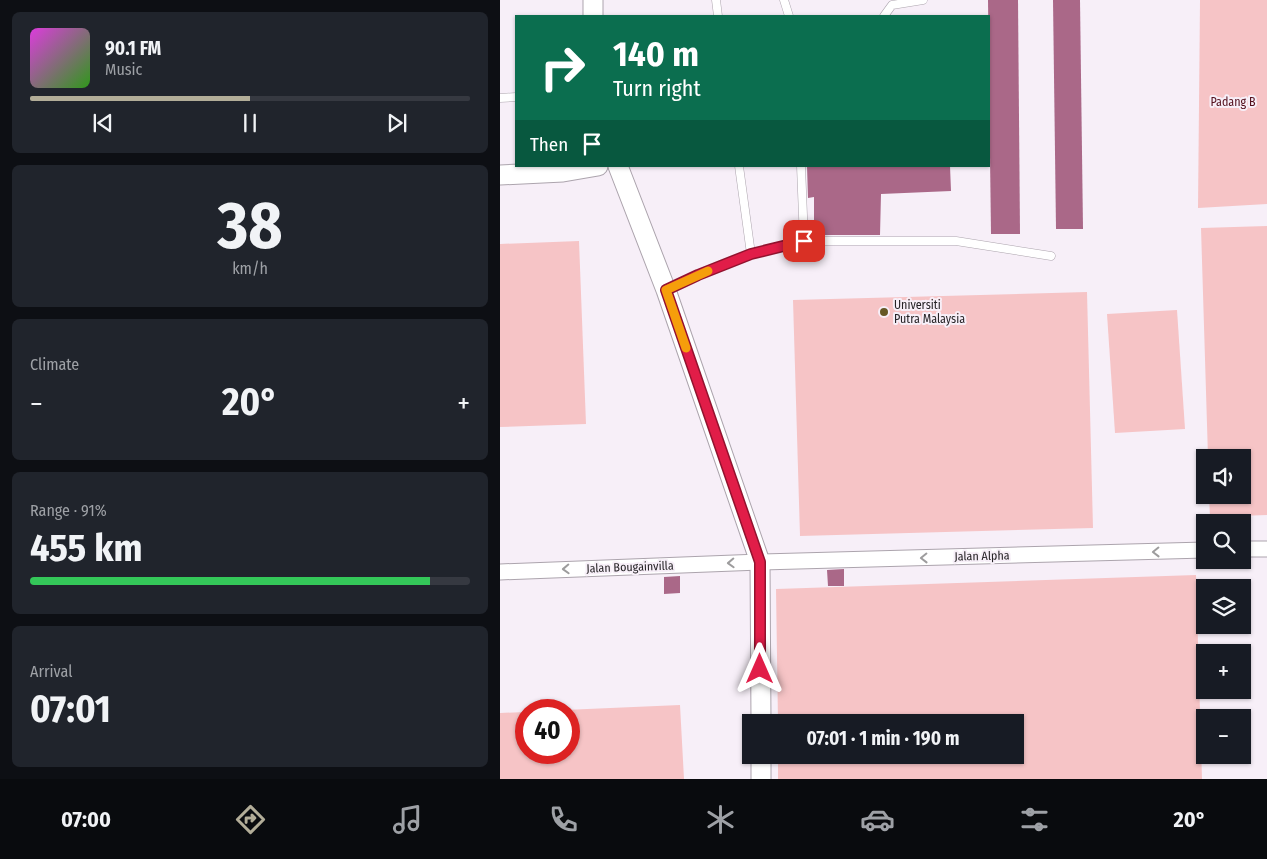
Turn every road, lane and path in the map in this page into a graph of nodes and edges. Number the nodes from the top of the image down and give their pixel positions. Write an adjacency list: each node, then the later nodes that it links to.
1 (593, 0): 5 (street)
2 (716, 0): 6 (lane)
3 (784, 0): 7 (lane)
4 (923, 0): 8 (lane)
5 (593, 15)
6 (718, 15)
7 (789, 15)
8 (885, 15)
9 (515, 97): 10 (lane)
10 (500, 98)
11 (592, 167): 15 (street)
12 (618, 167): 19 (street)
13 (739, 167): 17 (lane)
14 (801, 167): 16 (lane)
15 (500, 175)
16 (804, 241): 17 (lane); 18 (lane)
17 (751, 254): 19 (lane)
18 (1052, 256)
19 (666, 290): 23 (street)
20 (1251, 549): 21 (street)
21 (1267, 549)
22 (1196, 550): 23 (street, Jalan Alpha, one-way to 23)
23 (760, 562): 24 (street, Jalan Bougainvilla, one-way to 24); 25 (street)
24 (500, 572)
25 (761, 714)
26 (761, 764): 27 (street)
27 (761, 779)

